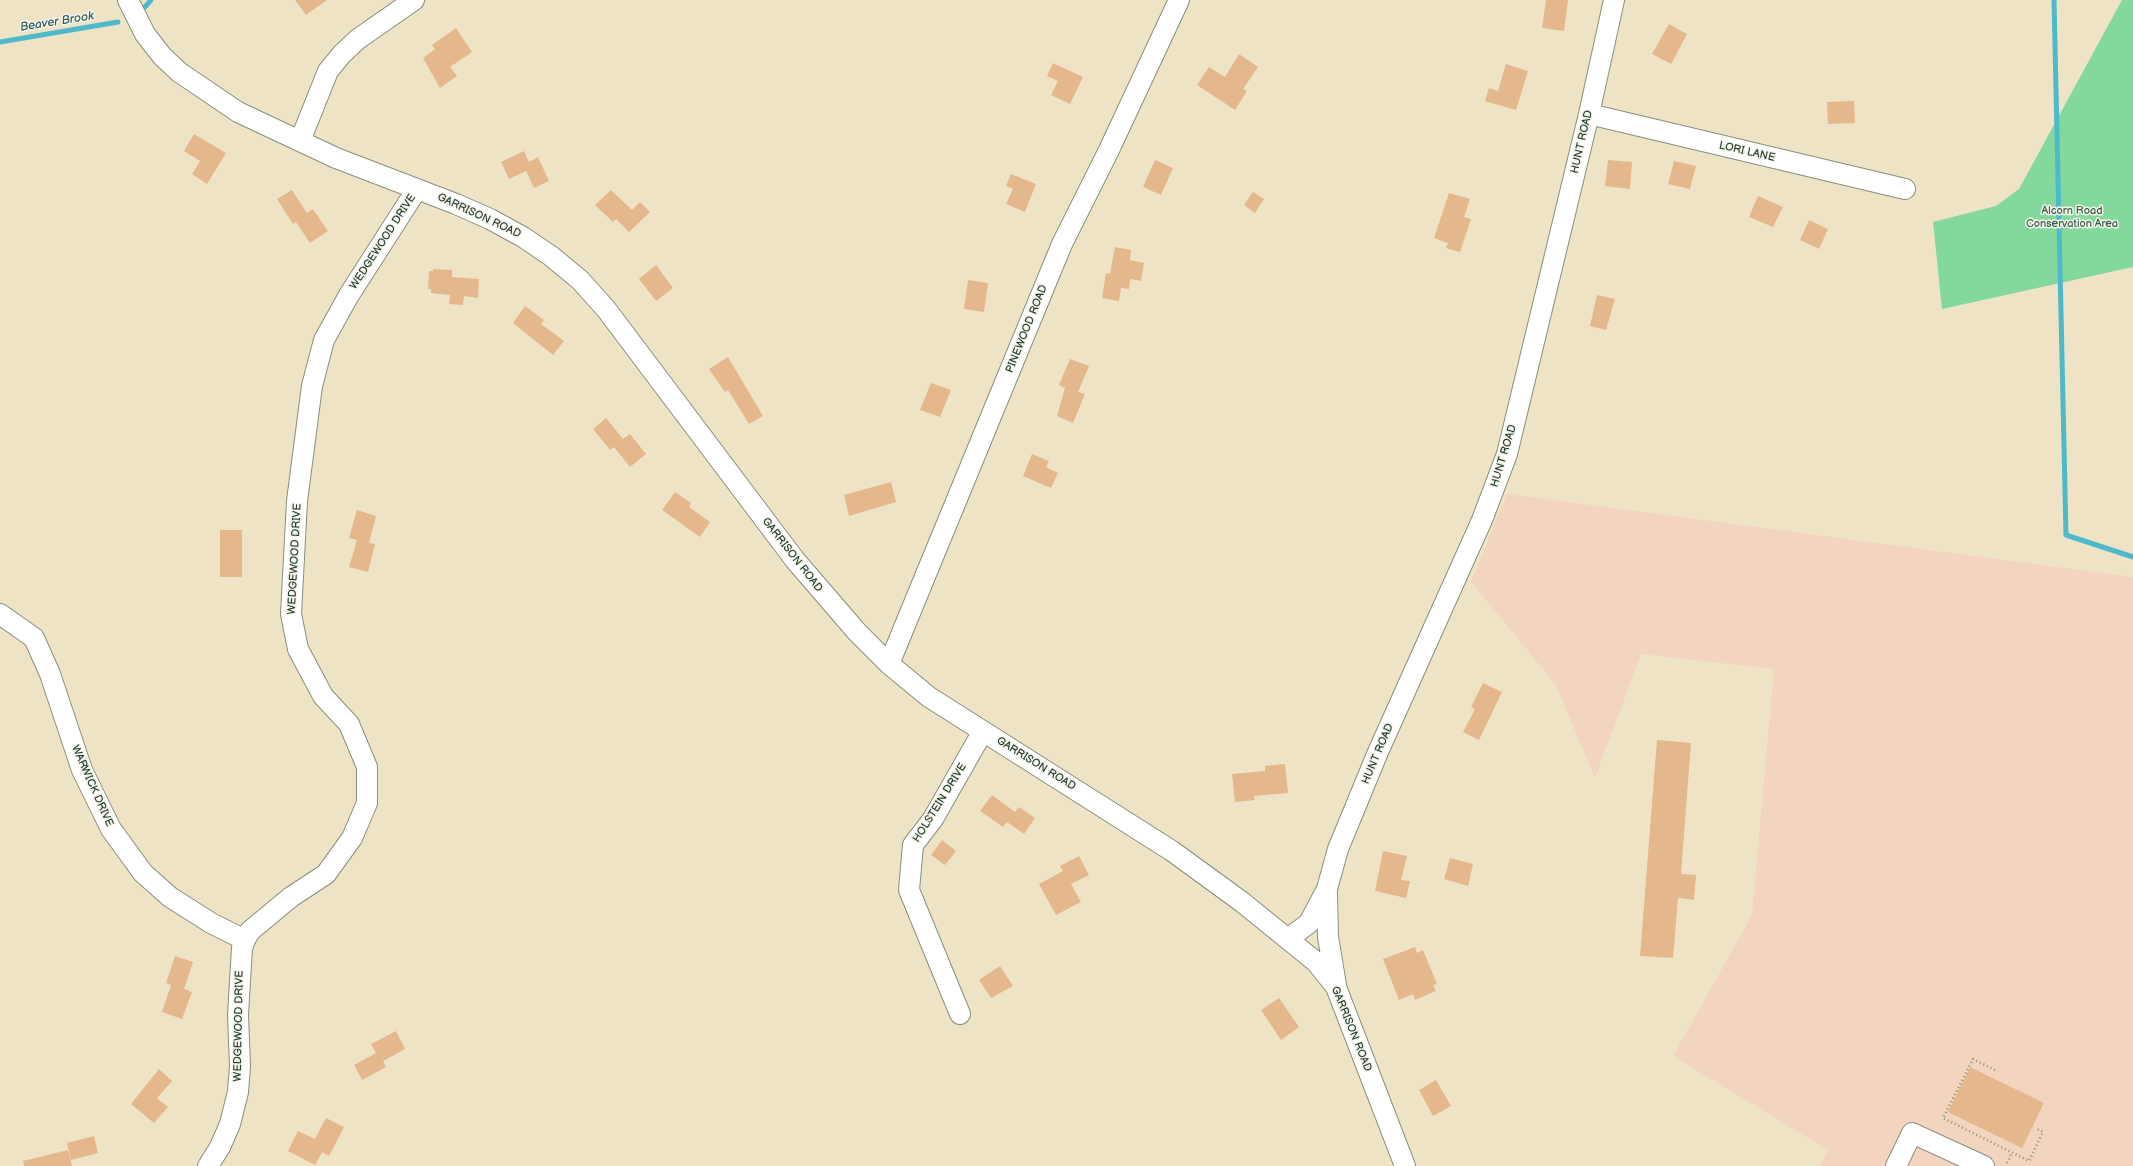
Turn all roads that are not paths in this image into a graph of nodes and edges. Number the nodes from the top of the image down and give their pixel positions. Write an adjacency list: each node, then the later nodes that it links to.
1 (128, 0): 6 (street, GARRISON ROAD)
2 (414, 0): 6 (street)
3 (1179, 0): 10 (street, PINEWOOD ROAD)
4 (1614, 0): 5 (street, HUNT ROAD)
5 (1589, 114): 8 (street, LORI LANE); 12 (street, HUNT ROAD)
6 (300, 141): 7 (street, GARRISON ROAD)
7 (417, 189): 10 (street, GARRISON ROAD); 14 (street, WEDGEWOOD DRIVE)
8 (1905, 189)
9 (0, 614): 14 (street, WARWICK DRIVE)
10 (889, 664): 11 (street, GARRISON ROAD)
11 (983, 731): 13 (street, GARRISON ROAD); 16 (street, HOLSTEIN DRIVE)
12 (1327, 889): 13 (street, HUNT ROAD); 15 (street, HUNT ROAD)
13 (1288, 939): 15 (street, GARRISON ROAD)
14 (245, 940): 17 (street, WEDGEWOOD DRIVE)
15 (1336, 987): 18 (street, GARRISON ROAD)
16 (960, 1014)
17 (208, 1166)
18 (1405, 1166)
19 (1896, 1166): 20 (street)
20 (1984, 1166)

